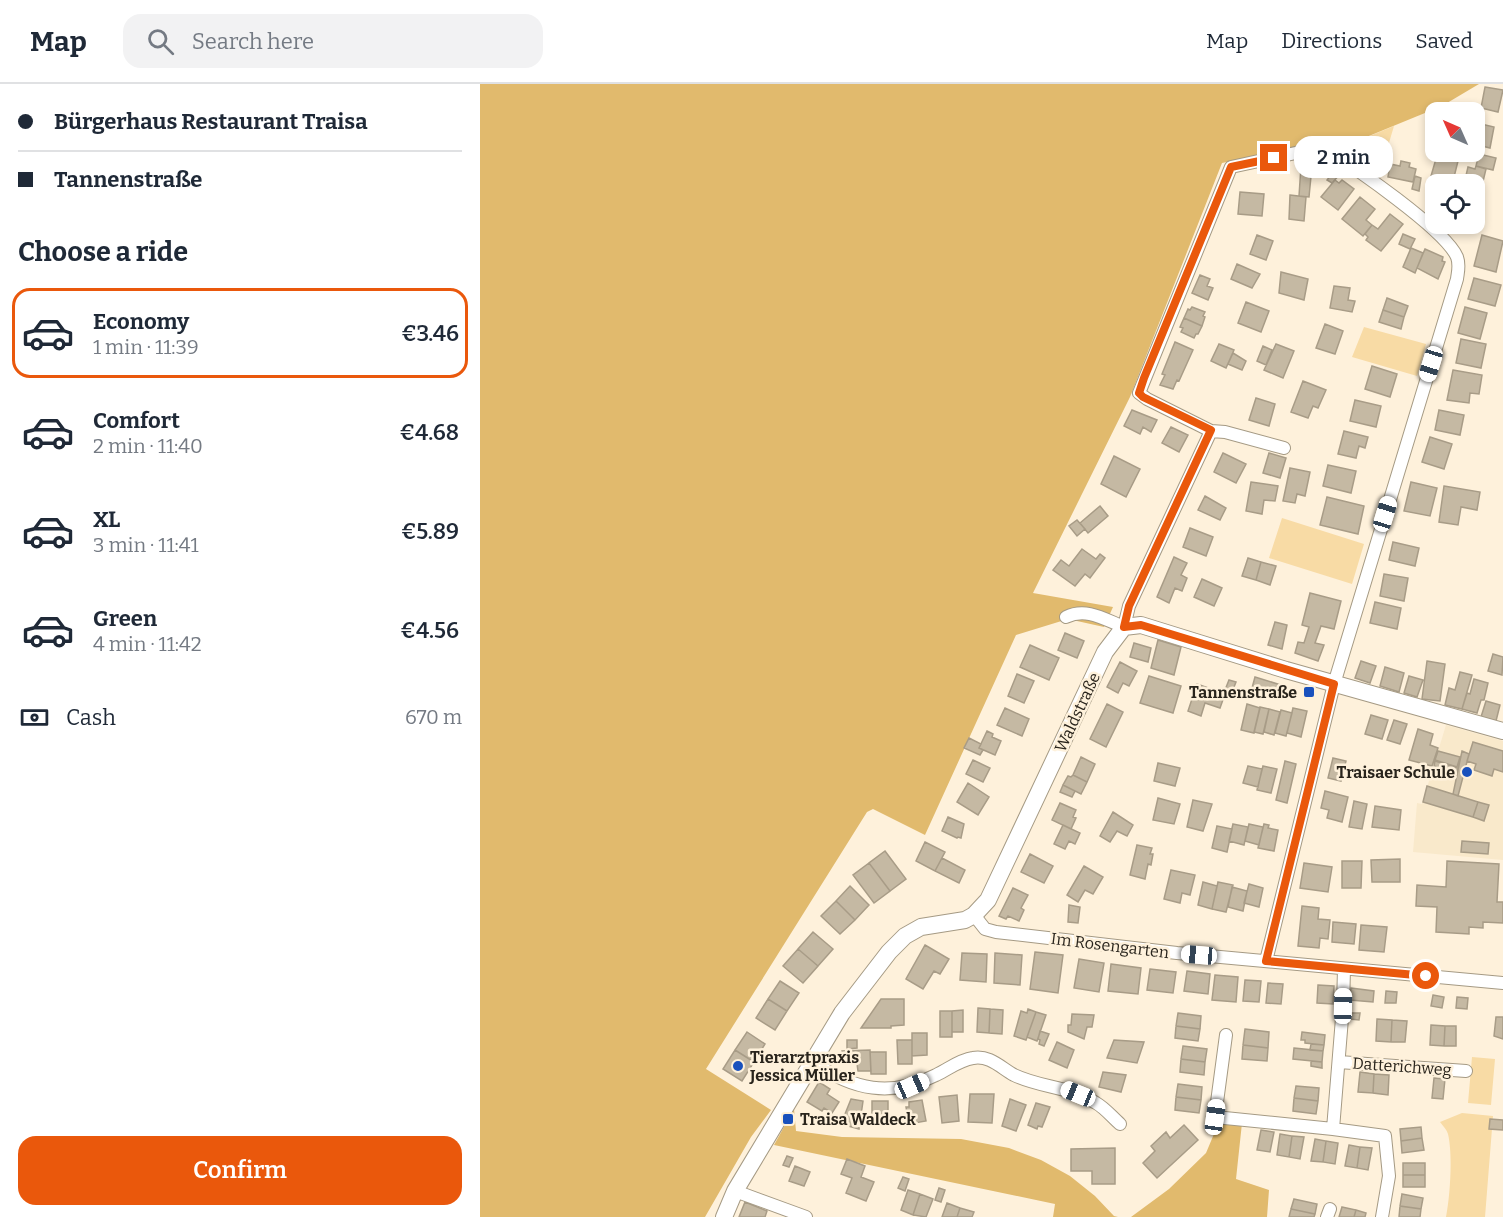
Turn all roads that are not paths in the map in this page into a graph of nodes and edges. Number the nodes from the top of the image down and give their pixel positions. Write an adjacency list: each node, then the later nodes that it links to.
1 (1211, 430): 2 (street); 4 (street, Waldstraße); 5 (street)
2 (1284, 448)
3 (1066, 617): 4 (street)
4 (1124, 627): 5 (street); 7 (street, Waldstraße)
5 (1334, 684): 6 (street); 8 (street)
6 (1503, 731)
7 (974, 915): 8 (street, Im Rosengarten); 12 (street)
8 (1266, 961): 9 (street, Im Rosengarten)
9 (1344, 969): 10 (street, Im Rosengarten); 13 (street, Datterichweg)
10 (1503, 983)
11 (1226, 1035): 16 (street)
12 (813, 1062): 15 (street); 17 (street)
13 (1339, 1062): 14 (street, Datterichweg); 16 (street, Datterichweg)
14 (1466, 1071)
15 (1120, 1124)
16 (1333, 1129): 20 (street)
17 (735, 1191): 18 (street); 19 (street)
18 (724, 1217)
19 (806, 1217)
20 (1382, 1217)

